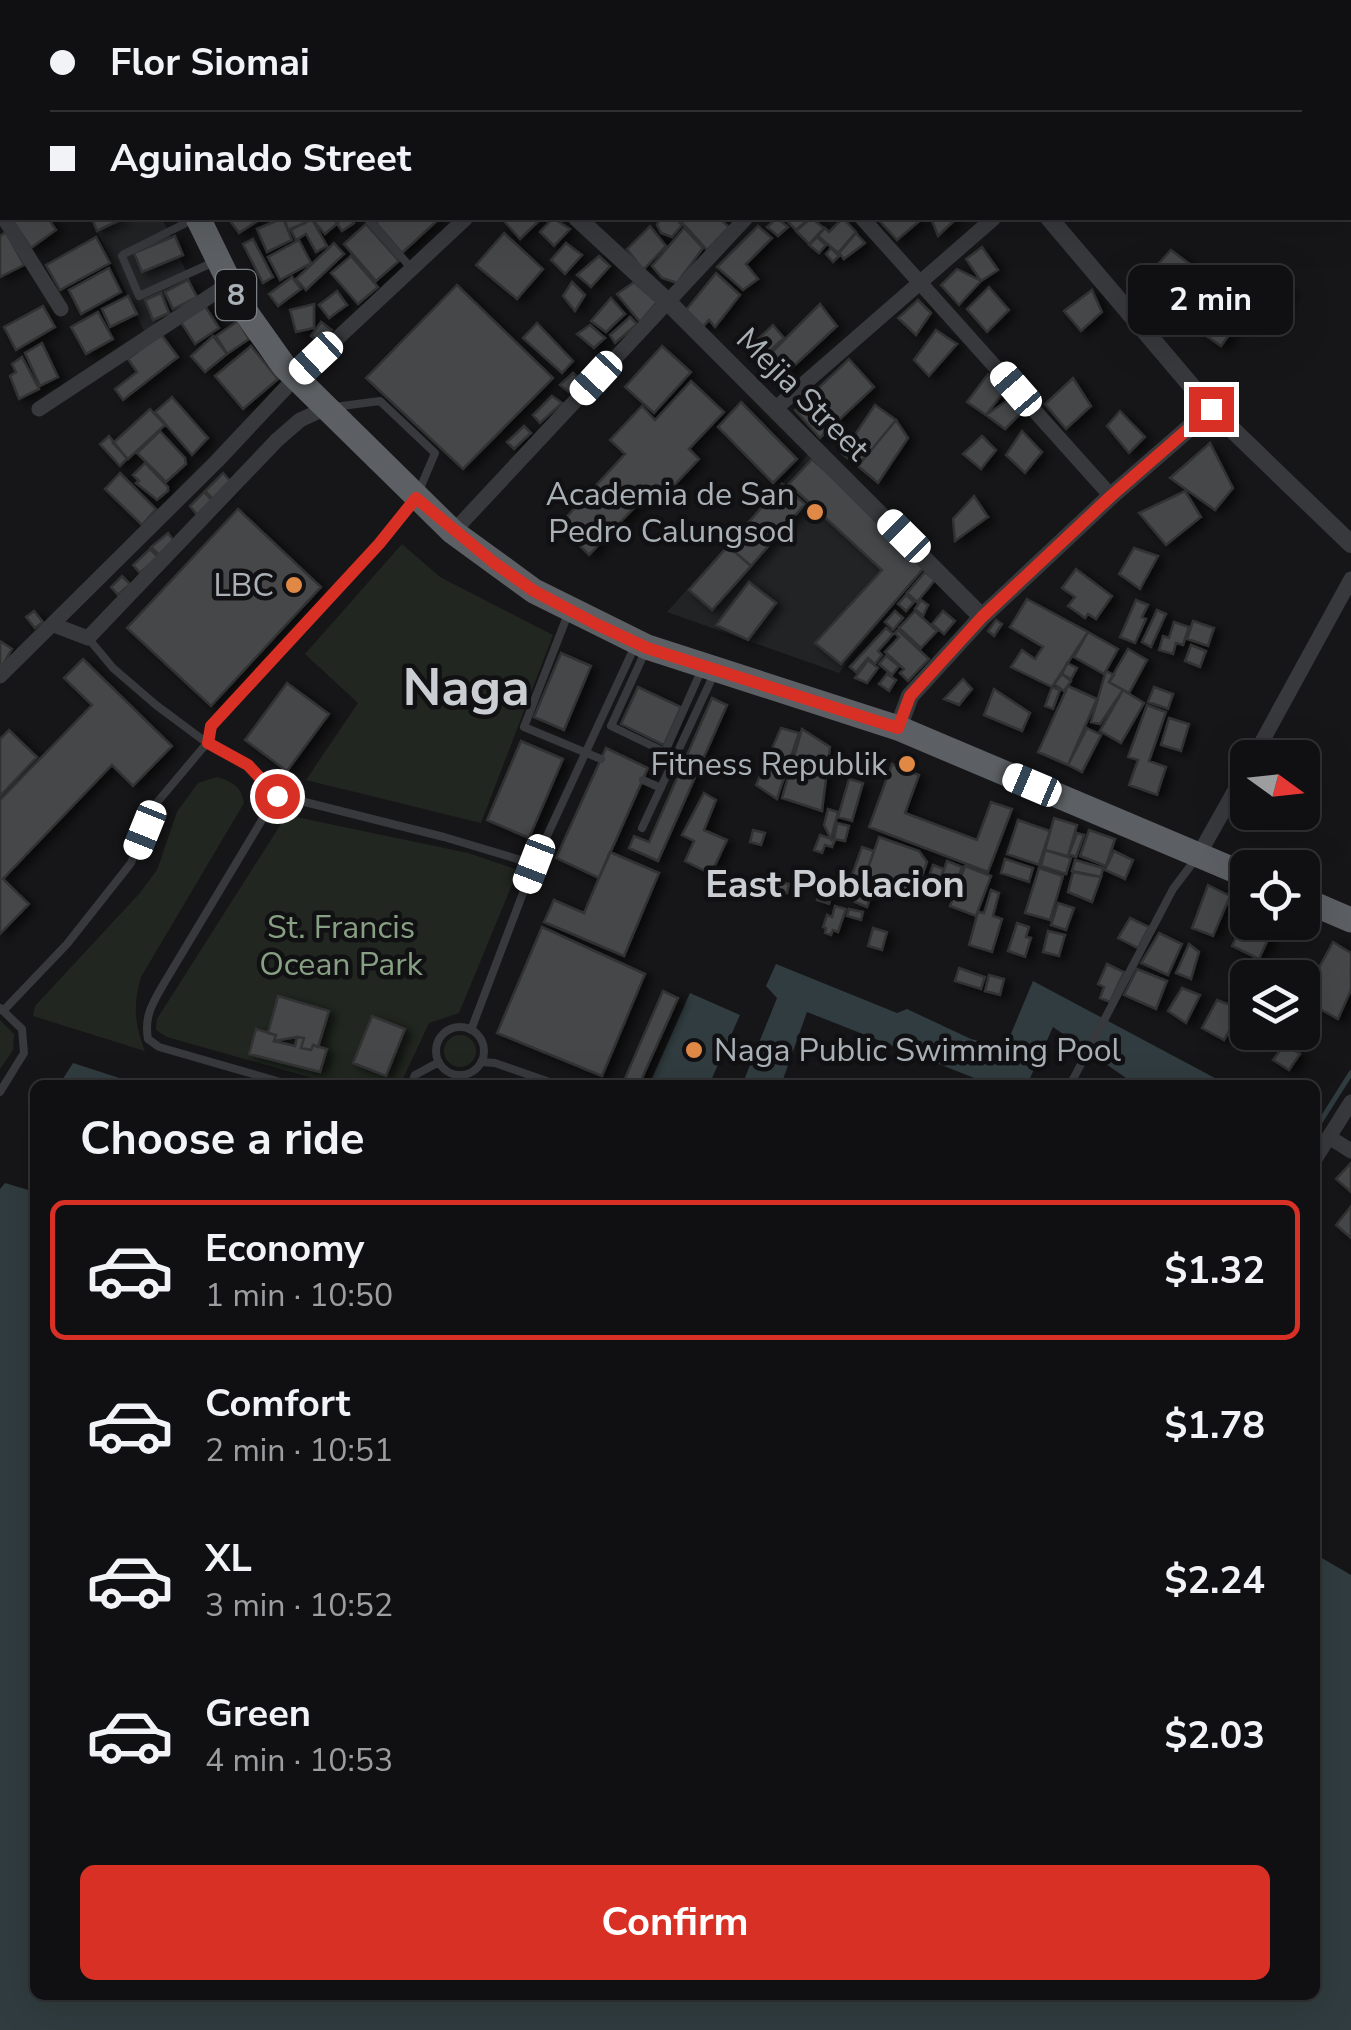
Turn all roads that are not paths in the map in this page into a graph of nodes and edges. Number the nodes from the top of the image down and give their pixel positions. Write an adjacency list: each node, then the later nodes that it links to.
1 (6, 220): 15 (street)
2 (194, 220): 12 (lane)
3 (199, 220): 12 (highway, 8)
4 (370, 220): 11 (lane)
5 (464, 220): 11 (street)
6 (580, 220): 14 (street, Mejia Street)
7 (744, 220): 14 (street)
8 (864, 220): 13 (street)
9 (992, 220): 13 (street)
10 (1051, 220): 20 (street)
11 (412, 268): 16 (street)
12 (224, 272): 16 (highway, 8); 18 (street)
13 (920, 282): 17 (street); 21 (street)
14 (667, 301): 17 (street, Mejia Street); 23 (street)
15 (61, 309)
16 (295, 378): 19 (highway, 8); 28 (street)
17 (774, 408): 27 (street, Mejia Street)
18 (39, 409)
19 (324, 409): 22 (highway, 8); 22 (lane); 29 (street)
20 (1211, 409): 21 (street); 24 (street)
21 (1111, 496): 27 (street)
22 (416, 498): 23 (highway, 8); 35 (lane)
23 (452, 532): 26 (highway, 8)
24 (1351, 544)
25 (1351, 579): 34 (street)
26 (570, 610): 30 (highway, 8); 36 (lane)
27 (982, 617): 33 (street)
28 (54, 625): 29 (street); 32 (street)
29 (88, 638): 35 (lane)
30 (642, 645): 31 (highway, 8); 31 (lane); 36 (lane)
31 (709, 667): 33 (highway, 8); 39 (lane)
32 (1, 674)
33 (898, 728): 43 (highway, 8)
34 (1262, 740)
35 (208, 743): 40 (lane); 48 (lane)
36 (583, 751): 37 (lane); 44 (lane)
37 (601, 759)
38 (643, 780): 39 (lane)
39 (661, 788): 42 (lane)
40 (277, 796): 44 (lane); 52 (lane)
41 (1230, 799): 43 (street)
42 (642, 828)
43 (1198, 856): 45 (highway, 8); 55 (lane)
44 (534, 864): 49 (lane)
45 (1230, 869)
46 (1320, 907): 47 (highway)
47 (1351, 920)
48 (2, 1010): 56 (lane)
49 (470, 1030): 50 (lane); 51 (lane)
50 (439, 1062): 51 (lane); 53 (lane)
51 (481, 1062): 54 (lane)
52 (274, 1080)
53 (414, 1080)
54 (544, 1080)
55 (1073, 1080)
56 (0, 1092)
57 (1351, 1102): 58 (street)
58 (1329, 1137): 59 (street); 60 (street)
59 (1320, 1151)
60 (1351, 1152)

